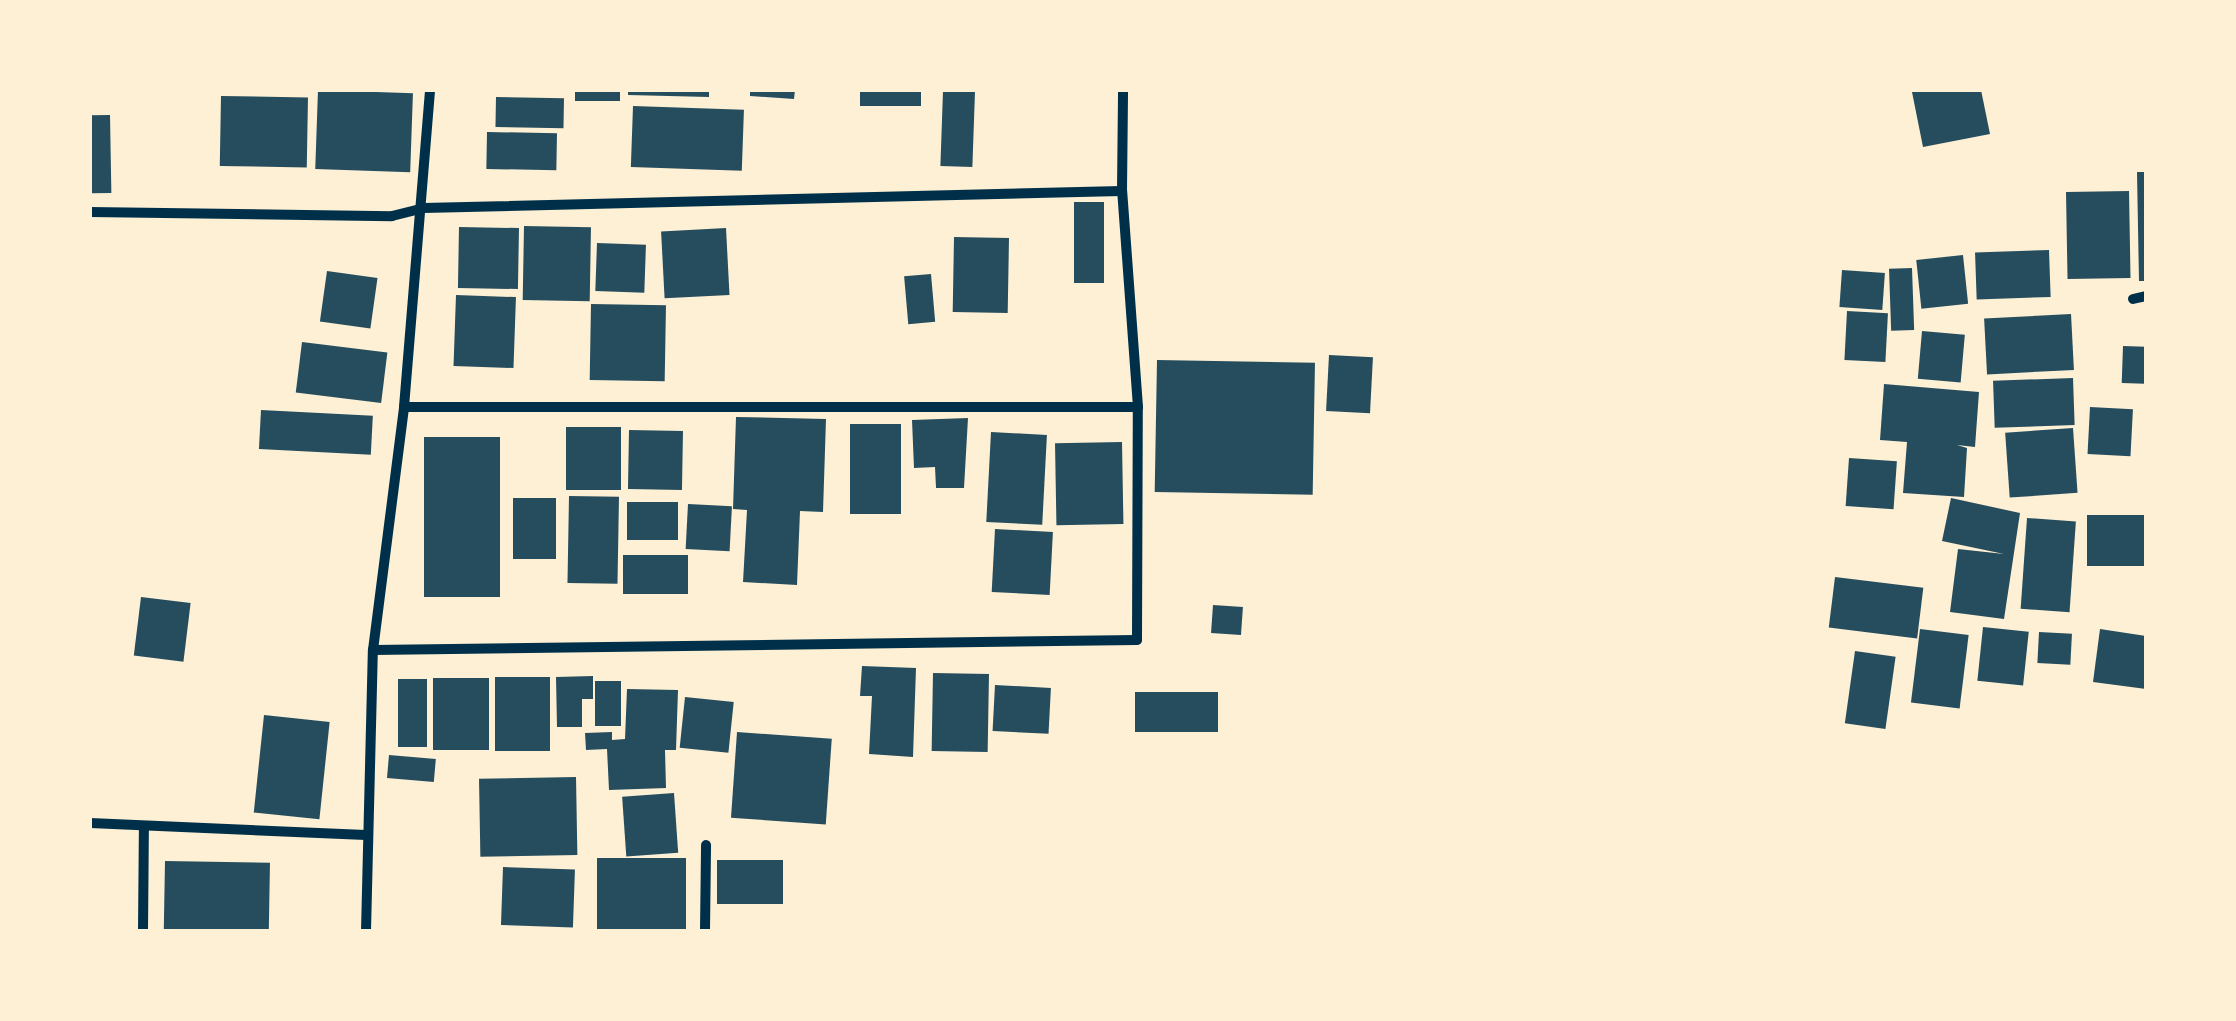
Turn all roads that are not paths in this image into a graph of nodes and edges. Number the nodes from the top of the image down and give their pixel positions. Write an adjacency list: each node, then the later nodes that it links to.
1 (430, 90): 4 (street)
2 (1123, 90): 3 (street)
3 (1122, 190): 4 (street); 9 (street)
4 (423, 208): 5 (street); 8 (street)
5 (90, 212)
6 (2146, 296): 7 (street)
7 (2133, 299)
8 (404, 407): 9 (street); 10 (street)
9 (1138, 407): 10 (street)
10 (373, 650): 13 (street)
11 (90, 824): 12 (street)
12 (144, 826): 13 (street); 15 (street)
13 (366, 836): 16 (street)
14 (706, 844): 17 (street)
15 (143, 931)
16 (366, 931)
17 (705, 931)

